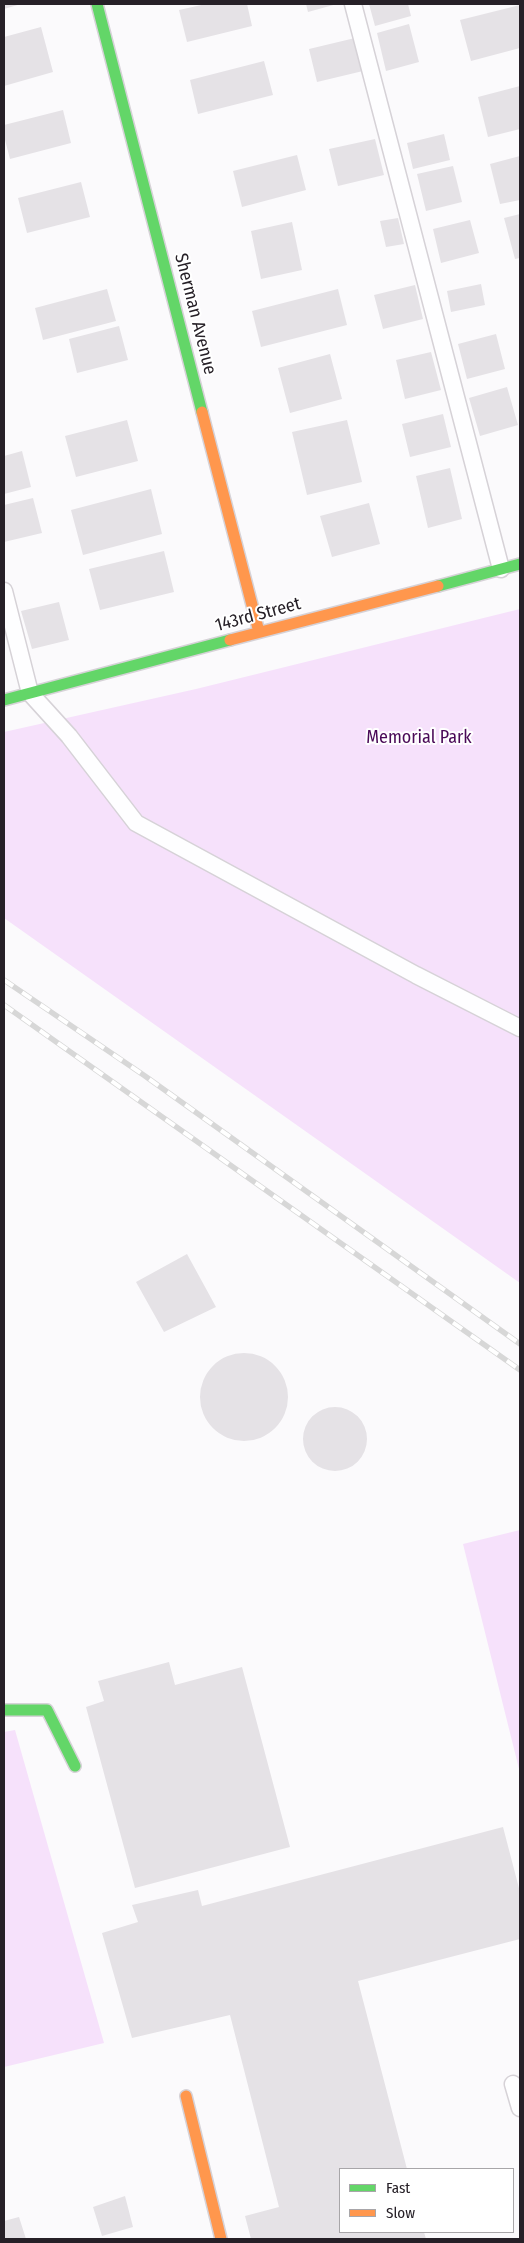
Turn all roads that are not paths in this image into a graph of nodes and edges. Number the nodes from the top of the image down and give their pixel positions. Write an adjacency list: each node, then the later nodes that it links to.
1 (97, 4): 6 (street, Sherman Avenue)
2 (353, 4): 4 (lane)
3 (520, 564): 4 (street, 143rd Street)
4 (501, 570): 6 (street, 143rd Street)
5 (4, 592): 7 (lane)
6 (259, 632): 7 (street, 143rd Street)
7 (30, 693): 8 (street, 143rd Street); 9 (lane)
8 (4, 700)
9 (520, 1028)
10 (4, 1710): 11 (street)
11 (75, 1766)
12 (513, 2084): 14 (lane)
13 (186, 2096): 15 (street)
14 (520, 2108)
15 (221, 2239)

